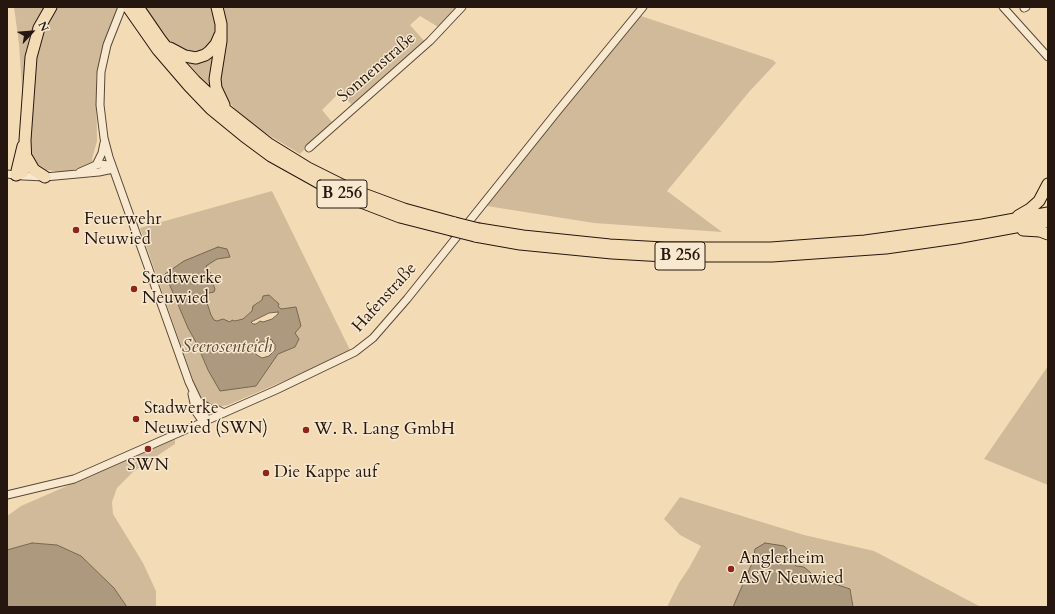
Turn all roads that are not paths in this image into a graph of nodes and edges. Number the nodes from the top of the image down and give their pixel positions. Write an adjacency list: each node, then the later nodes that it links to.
1 (50, 7): 12 (highway)
2 (129, 7): 8 (highway, B 256); 11 (street); 24 (highway, B 256)
3 (217, 7): 7 (highway)
4 (462, 7): 13 (street, Sonnenstraße)
5 (643, 7): 28 (street, Hafenstraße)
6 (1003, 7): 9 (street)
7 (221, 33): 8 (highway); 10 (highway)
8 (160, 39): 10 (highway, B 256)
9 (1048, 57)
10 (226, 110): 24 (highway, B 256)
11 (104, 138): 15 (street); 16 (street)
12 (25, 140): 14 (highway); 18 (highway)
13 (309, 148)
14 (27, 158): 18 (highway); 19 (highway)
15 (96, 165): 16 (street); 17 (street)
16 (113, 169): 17 (street); 26 (street)
17 (77, 174): 19 (street)
18 (12, 175): 19 (street)
19 (45, 177)
20 (1048, 184): 23 (highway)
21 (1048, 213): 23 (highway, B 256)
22 (1048, 221): 23 (highway, B 256)
23 (1010, 225): 24 (highway, B 256, bridge); 25 (highway)
24 (453, 227)
25 (1048, 234)
26 (189, 382): 27 (street); 29 (street)
27 (200, 403): 28 (street); 29 (street)
28 (224, 413): 29 (street, Hafenstraße)
29 (205, 421): 30 (street, Hafenstraße)
30 (7, 495)

